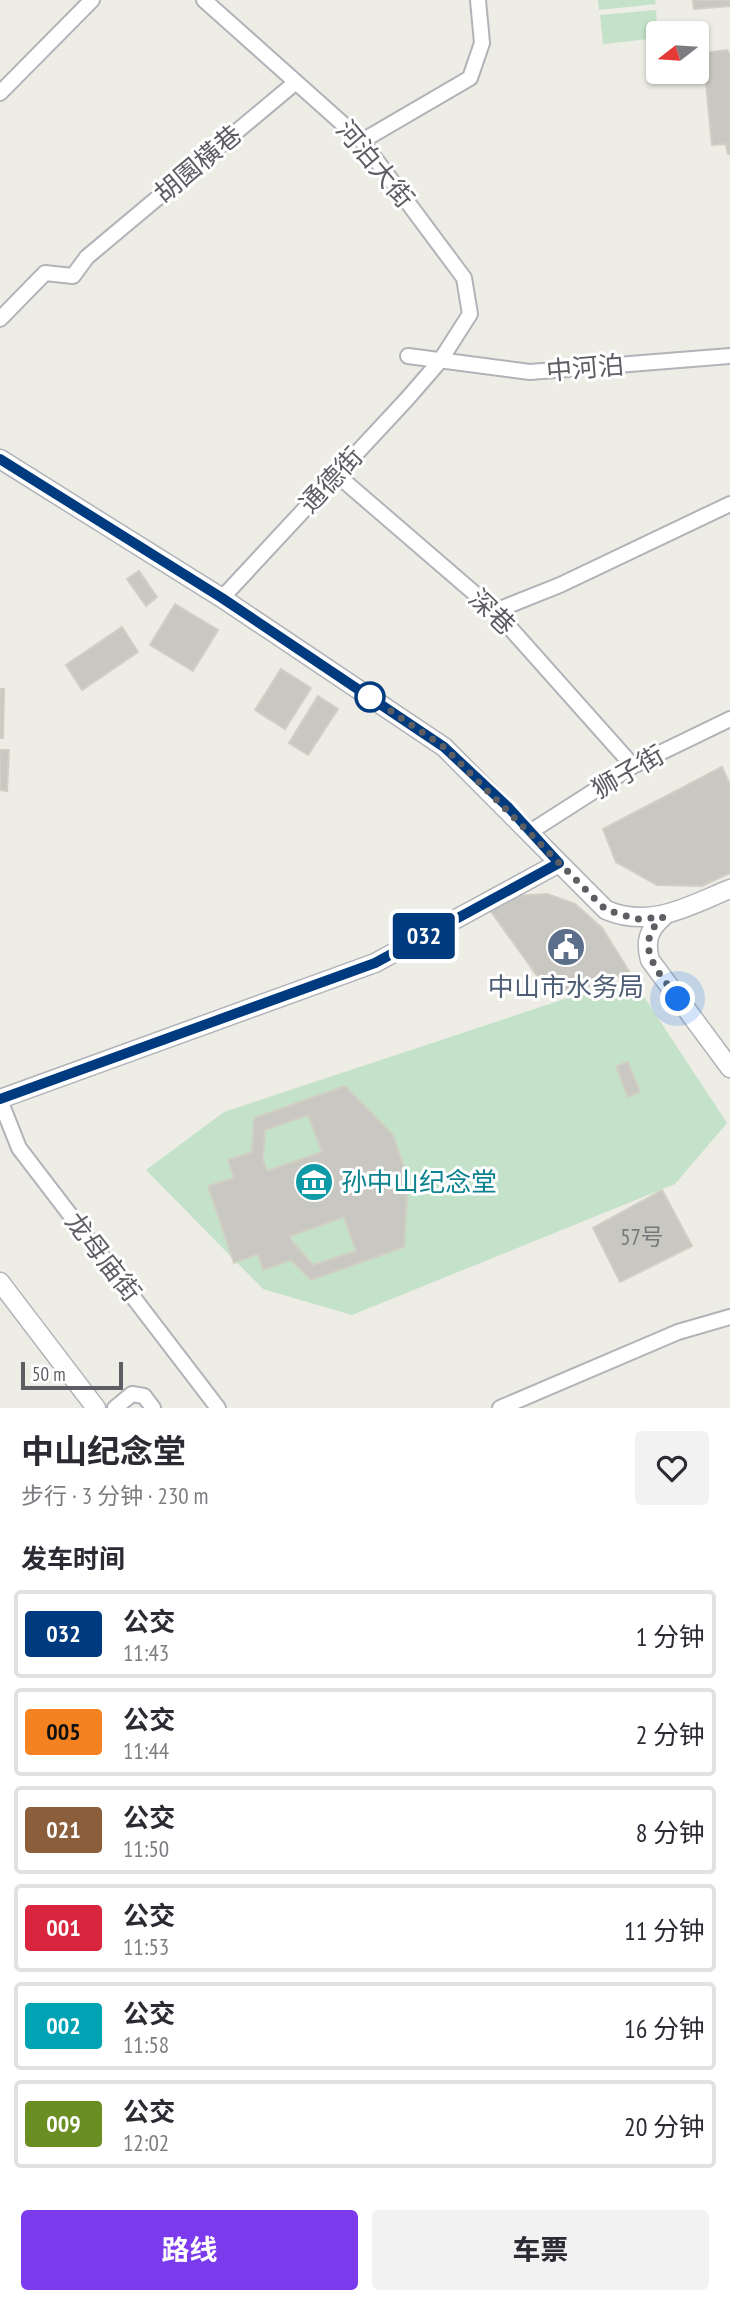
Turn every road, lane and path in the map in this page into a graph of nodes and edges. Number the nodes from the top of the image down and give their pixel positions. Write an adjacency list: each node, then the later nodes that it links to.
1 (92, 0): 5 (street)
2 (204, 0): 4 (street, 河泊大街)
3 (478, 0): 6 (street)
4 (296, 82): 6 (street, 河泊大街); 7 (street, 胡園橫巷)
5 (0, 93)
6 (362, 141): 10 (street, 河泊大街)
7 (0, 319)
8 (408, 356): 10 (street, 中河泊)
9 (730, 356): 10 (street, 中河泊)
10 (440, 361): 12 (street, 通德街)
11 (0, 459): 14 (street)
12 (336, 474): 14 (street, 通德街); 15 (street, 深巷)
13 (730, 504): 15 (street)
14 (222, 598): 18 (street)
15 (495, 611): 17 (street, 深巷)
16 (730, 719): 17 (street, 狮子街)
17 (633, 766): 18 (street, 狮子街)
18 (530, 832): 19 (street)
19 (559, 863): 21 (street); 23 (street)
20 (730, 889): 21 (street)
21 (663, 917): 22 (street)
22 (727, 1058)
23 (0, 1100): 29 (street, 龙母庙街)
24 (0, 1282): 26 (street)
25 (730, 1317): 30 (street)
26 (96, 1408)
27 (115, 1408): 28 (street)
28 (153, 1408)
29 (218, 1408)
30 (500, 1408)

